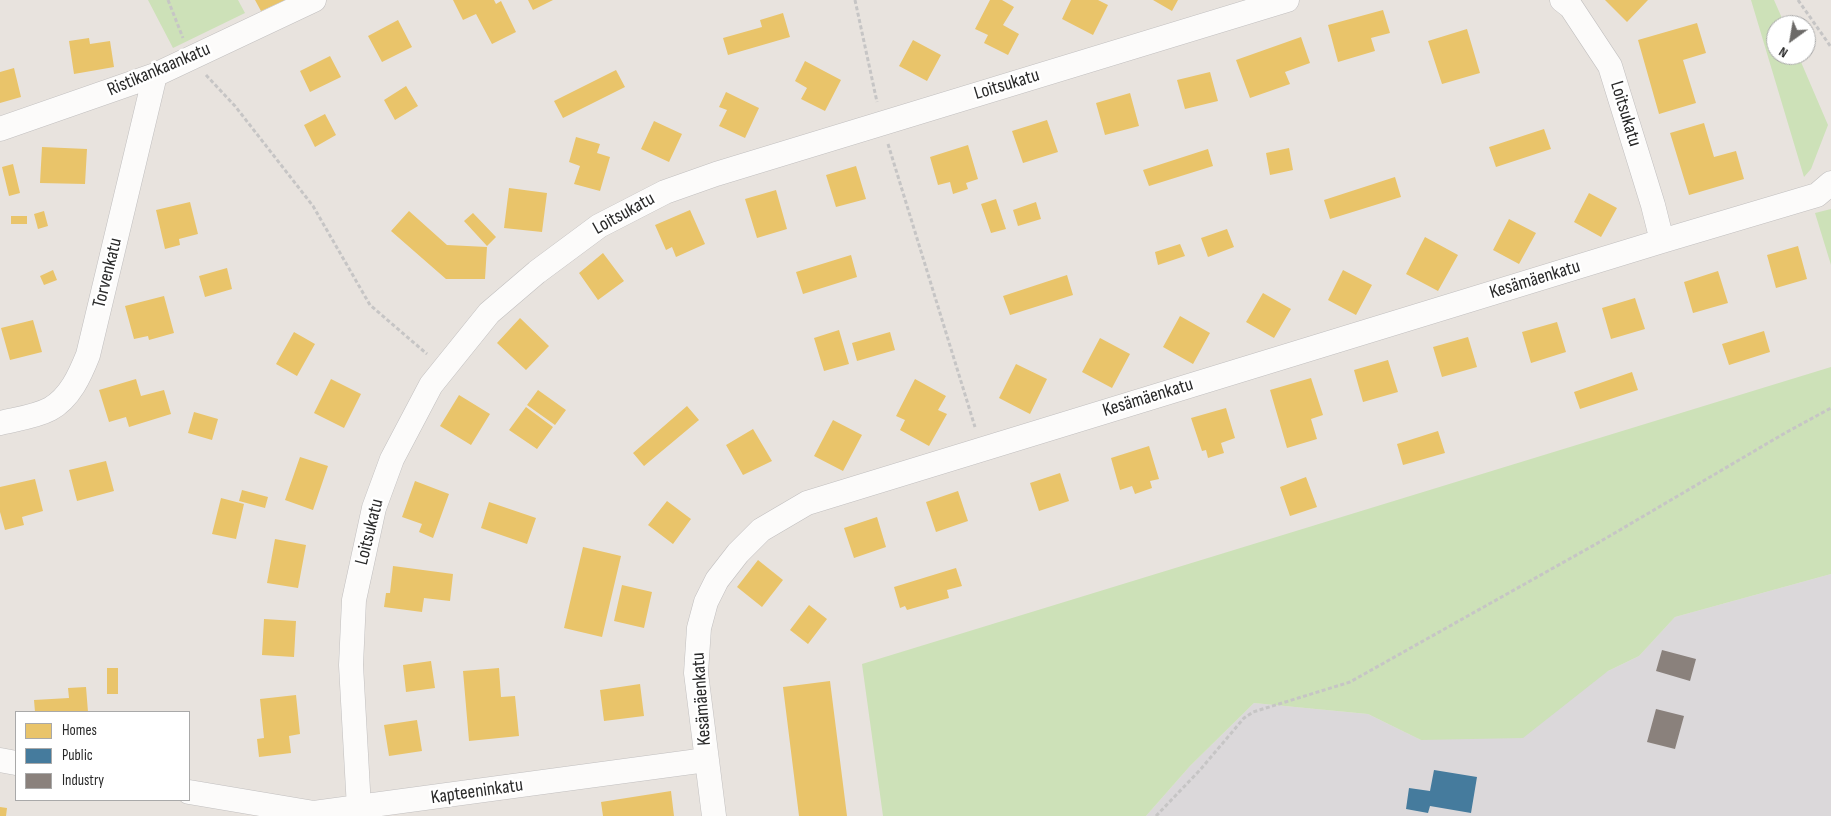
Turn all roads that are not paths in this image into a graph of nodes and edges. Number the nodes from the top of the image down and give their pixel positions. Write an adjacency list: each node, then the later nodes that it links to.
1 (314, 0): 4 (street, Ristikankaankatu)
2 (1287, 0): 13 (street, Loitsukatu)
3 (1562, 0): 7 (street, Loitsukatu)
4 (155, 75): 5 (street, Ristikankaankatu); 8 (street, Torvenkatu)
5 (0, 129)
6 (1831, 184): 7 (street, Kesämäenkatu)
7 (1662, 241): 10 (street, Kesämäenkatu)
8 (0, 423)
9 (0, 760): 11 (street)
10 (706, 760): 13 (street, Kapteeninkatu); 14 (street, Kesämäenkatu)
11 (15, 763)
12 (190, 792): 13 (street, Kapteeninkatu)
13 (359, 808)
14 (714, 816)

